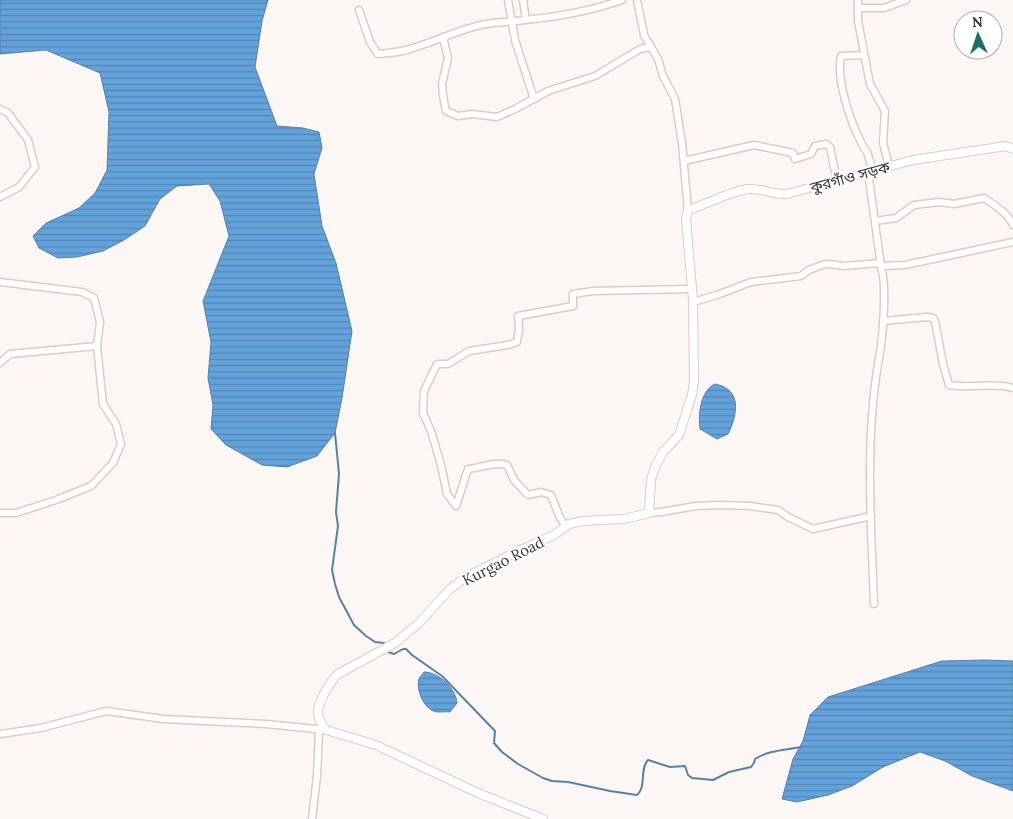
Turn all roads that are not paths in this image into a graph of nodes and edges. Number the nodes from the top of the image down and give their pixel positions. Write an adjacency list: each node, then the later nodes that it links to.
1 (508, 0): 10 (street)
2 (524, 0): 9 (street)
3 (622, 0): 9 (street)
4 (637, 0): 12 (street)
5 (858, 0): 7 (street)
6 (906, 0): 7 (street)
7 (858, 8): 13 (street)
8 (359, 10): 11 (street)
9 (526, 20): 10 (street)
10 (513, 22): 11 (street); 14 (street)
11 (443, 37): 14 (street)
12 (651, 47): 14 (street); 17 (street)
13 (864, 55): 18 (street); 19 (street)
14 (534, 100)
15 (0, 109): 21 (street)
16 (1013, 149): 18 (street, কুরগাঁও সড়ক)
17 (684, 161): 20 (street); 22 (street)
18 (889, 166): 19 (street, কুরগাঁও সড়ক)
19 (871, 172): 20 (street, কুরগাঁও সড়ক); 23 (street)
20 (837, 182): 22 (street, কুরগাঁও সড়ক)
21 (0, 197)
22 (688, 210): 28 (street)
23 (875, 221): 24 (street); 26 (street)
24 (1013, 225)
25 (1013, 242): 26 (street)
26 (881, 266): 29 (street); 30 (street)
27 (0, 282): 31 (street)
28 (692, 289): 29 (street); 37 (street)
29 (693, 302): 35 (street)
30 (884, 321): 33 (street); 36 (street)
31 (97, 346): 32 (street); 34 (street)
32 (0, 362)
33 (1013, 388)
34 (0, 513)
35 (649, 513): 36 (street); 37 (street, Kurgao Road)
36 (871, 516): 38 (street)
37 (566, 526): 39 (street, Kurgao Road)
38 (874, 604)
39 (322, 730): 40 (street); 41 (street); 42 (street)
40 (0, 734)
41 (312, 819)
42 (543, 819)

